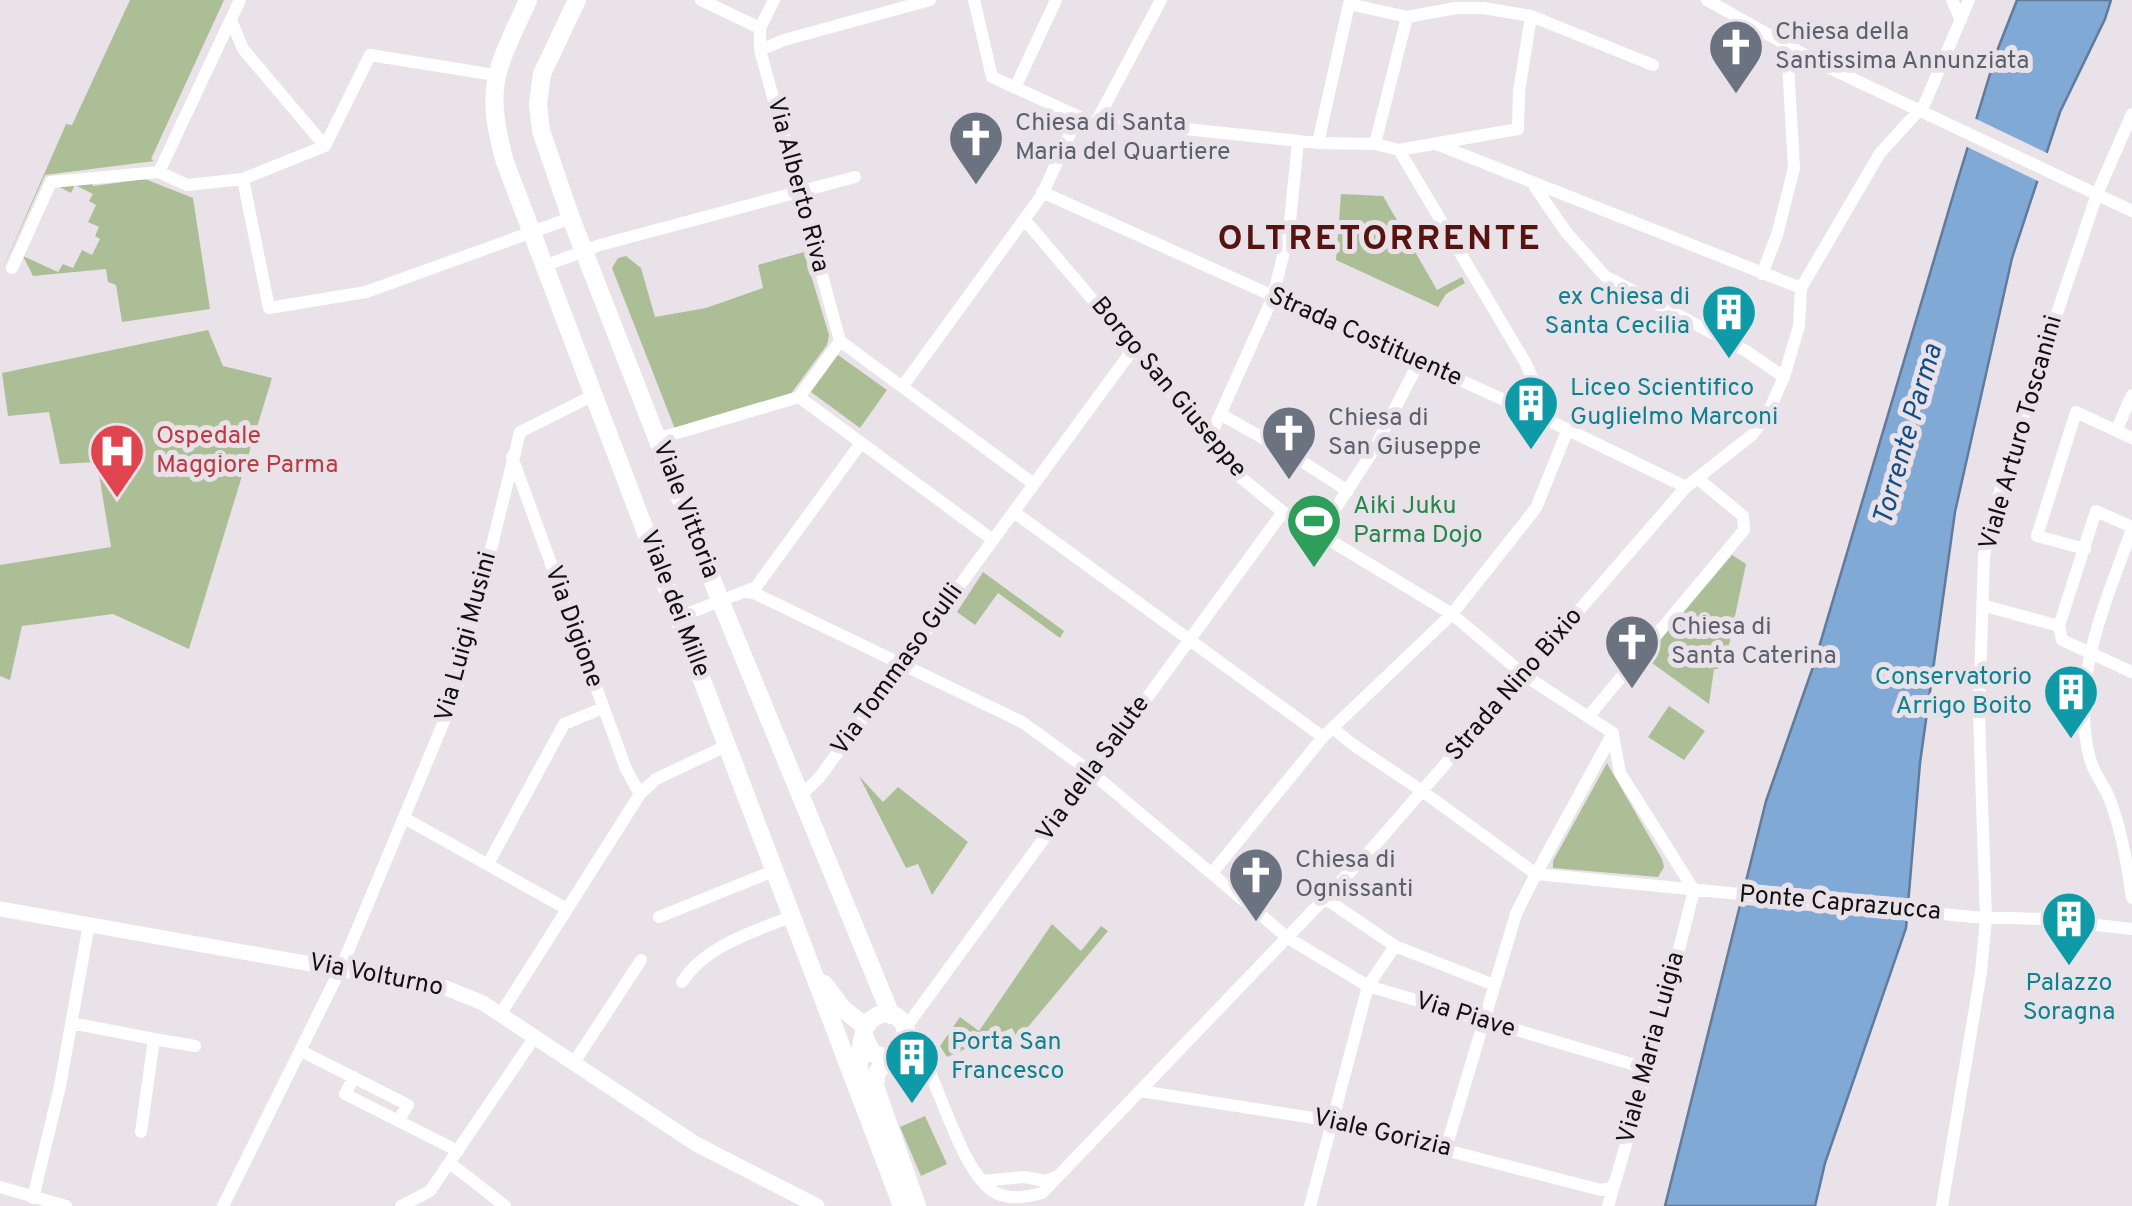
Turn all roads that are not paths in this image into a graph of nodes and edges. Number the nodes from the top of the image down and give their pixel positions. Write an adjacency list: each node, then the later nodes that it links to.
1 (240, 0): 15 (street)
2 (528, 0): 21 (main road, Viale dei Mille)
3 (577, 0): 41 (main road, Viale Vittoria)
4 (701, 0): 17 (street)
5 (774, 0): 17 (street)
6 (930, 0): 19 (street)
7 (974, 0): 22 (street)
8 (1056, 0): 22 (street)
9 (1161, 0): 26 (street)
10 (1707, 0): 18 (street)
11 (1952, 0): 16 (street)
12 (1969, 0): 16 (street)
13 (1531, 16): 14 (street); 20 (street); 30 (street)
14 (1407, 17): 28 (street); 29 (street)
15 (231, 20): 31 (street); 33 (street)
16 (1961, 20): 23 (street)
17 (760, 28): 19 (street, Via Alberto Riva)
18 (1788, 46): 23 (street); 47 (street)
19 (760, 50): 37 (street, Via Alberto Riva)
20 (1653, 65)
21 (495, 75): 31 (street); 43 (main road, Viale dei Mille)
22 (1015, 88): 25 (street)
23 (1921, 110): 39 (street); 48 (street, Strada Nino Bixio)
24 (2132, 114): 39 (street, Viale Arturo Toscanini)
25 (1077, 118): 26 (street); 38 (street)
26 (1096, 124): 27 (street)
27 (1298, 142): 28 (street); 49 (street)
28 (1318, 144): 29 (street)
29 (1375, 144): 32 (street)
30 (1436, 144): 32 (street); 36 (street)
31 (325, 146): 34 (street)
32 (1399, 150): 58 (street)
33 (159, 172): 34 (street); 46 (street)
34 (243, 178): 43 (street)
35 (855, 178): 37 (street)
36 (1534, 185): 47 (street); 53 (street)
37 (799, 192): 44 (street); 51 (street, Via Alberto Riva)
38 (1042, 192): 42 (street); 49 (street, Strada Costituente)
39 (2097, 194): 40 (street); 80 (street, Viale Arturo Toscanini)
40 (2132, 212)
41 (571, 218): 43 (street); 44 (main road, Viale Vittoria)
42 (1024, 219): 50 (street, Borgo San Giuseppe); 54 (street)
43 (532, 235): 45 (main road, Viale dei Mille)
44 (584, 251): 45 (street); 64 (main road, Viale Vittoria)
45 (544, 266): 55 (main road, Viale dei Mille)
46 (12, 268)
47 (1762, 274): 48 (street)
48 (1801, 288): 53 (street, Strada Nino Bixio)
49 (1274, 297): 52 (street, Strada Costituente); 59 (street)
50 (1127, 340): 62 (street, Borgo San Giuseppe); 68 (street)
51 (840, 341): 54 (street); 57 (street)
52 (1419, 362): 58 (street, Strada Costituente); 69 (street)
53 (1784, 377): 67 (street, Strada Nino Bixio)
54 (902, 387): 68 (street)
55 (594, 395): 66 (street, Via Luigi Musini); 82 (main road, Viale dei Mille)
56 (2132, 395): 61 (street)
57 (799, 397): 64 (street); 65 (street)
58 (1530, 412): 60 (street, Strada Costituente)
59 (1220, 414): 62 (street); 69 (street)
60 (1568, 429): 67 (street, Strada Costituente); 81 (street)
61 (2117, 429): 63 (street); 77 (street)
62 (1210, 437): 73 (street, Borgo San Giuseppe)
63 (2132, 438)
64 (658, 439): 79 (main road, Viale Vittoria)
65 (861, 443): 76 (street); 78 (street)
66 (512, 457): 70 (street, Via Digione); 71 (street, Via Luigi Musini)
67 (1691, 483): 88 (street, Strada Nino Bixio); 90 (street, Strada Costituente)
68 (1034, 484): 72 (street, Via Tommaso Gulli)
69 (1348, 491): 75 (street)
70 (529, 506): 71 (street); 89 (street, Via Digione)
71 (500, 509): 98 (street, Via Luigi Musini)
72 (1014, 512): 76 (street, Via Tommaso Gulli); 84 (street)
73 (1283, 512): 75 (street, Borgo San Giuseppe); 84 (street, Via della Salute)
74 (2132, 528): 77 (street); 85 (street)
75 (1318, 535): 81 (street, Borgo San Giuseppe)
76 (994, 540): 86 (street, Via Tommaso Gulli)
77 (2085, 549): 83 (street)
78 (745, 592): 79 (street); 86 (street, Via Piave)
79 (720, 600): 82 (street); 97 (main road, Viale Vittoria)
80 (1982, 605): 83 (street); 110 (street, Viale Arturo Toscanini)
81 (1452, 614): 88 (street, Borgo San Giuseppe); 91 (street)
82 (679, 617): 93 (main road, Viale dei Mille)
83 (2058, 626): 85 (street)
84 (1188, 639): 91 (street); 94 (street, Via della Salute)
85 (2089, 650): 87 (street); 105 (street)
86 (902, 664): 94 (street, Via Piave); 97 (street, Via Tommaso Gulli)
87 (2132, 672)
88 (1524, 675): 90 (street, Borgo San Giuseppe); 95 (street, Strada Nino Bixio)
89 (603, 708): 96 (street, Via Digione); 99 (street)
90 (1588, 717): 92 (street, Borgo San Giuseppe)
91 (1328, 732): 95 (street); 101 (street)
92 (1613, 733): 102 (street); 103 (street)
93 (728, 745): 96 (street); 100 (main road, Viale dei Mille)
94 (1091, 772): 101 (street, Via Piave); 125 (street, Via della Salute)
95 (1422, 790): 102 (street); 104 (street, Strada Nino Bixio)
96 (640, 794): 107 (street)
97 (799, 797): 122 (main road, Viale Vittoria)
98 (406, 819): 99 (street); 117 (street, Via Luigi Musini)
99 (488, 864): 107 (street)
100 (776, 870): 108 (main road, Viale dei Mille); 109 (street)
101 (1212, 874): 113 (street, Via Piave)
102 (1536, 874): 103 (street, Ponte Caprazucca); 119 (street)
103 (1694, 890): 110 (street, Ponte Caprazucca); 134 (street, Viale Maria Luigia)
104 (1326, 898): 113 (street, Strada Nino Bixio); 114 (street)
105 (2132, 898)
106 (0, 909): 111 (street, Via Volturno)
107 (567, 909): 121 (street)
108 (793, 916): 115 (main road, Viale dei Mille); 118 (street)
109 (659, 917)
110 (1986, 918): 112 (street, Ponte Caprazucca); 158 (street, Viale Arturo Toscanini)
111 (90, 924): 117 (street, Via Volturno); 124 (street)
112 (2132, 929)
113 (1288, 938): 120 (street, Via Piave); 135 (street, Strada Nino Bixio)
114 (1395, 946): 119 (street); 120 (street)
115 (807, 952): 126 (main road); 136 (main road, Viale dei Mille)
116 (641, 960): 132 (street)
117 (340, 968): 121 (street, Via Volturno); 130 (street, Via Luigi Musini)
118 (682, 982)
119 (1494, 985): 123 (street)
120 (1368, 986): 123 (street, Via Piave); 137 (street)
121 (500, 1015): 127 (street, Via Volturno)
122 (891, 1015): 125 (main road); 126 (main road)
123 (1483, 1022): 134 (street, Via Piave); 140 (street)
124 (71, 1023): 128 (street); 146 (street)
125 (907, 1030): 131 (main road); 133 (street)
126 (865, 1031): 131 (main road); 136 (main road)
127 (534, 1038): 132 (street, Via Volturno); 141 (street)
128 (154, 1040): 129 (street); 138 (street)
129 (195, 1046)
130 (301, 1051): 141 (street); 149 (street, Via Luigi Musini)
131 (892, 1057): 133 (street); 139 (main road)
132 (573, 1064): 152 (street, Via Volturno)
133 (929, 1074): 144 (street)
134 (1646, 1078): 143 (street, Viale Maria Luigia)
135 (1140, 1091): 137 (street, Viale Gorizia); 142 (street, Strada Nino Bixio)
136 (861, 1094): 147 (main road, Viale dei Mille)
137 (1333, 1121): 140 (street, Viale Gorizia); 156 (street)
138 (141, 1132)
139 (894, 1141): 153 (main road); 154 (main road)
140 (1446, 1148): 143 (street, Viale Gorizia)
141 (455, 1158): 150 (street); 151 (street)
142 (1054, 1180): 144 (street); 144 (street, Strada Nino Bixio); 155 (street)
143 (1616, 1180): 157 (street, Viale Maria Luigia)
144 (982, 1181)
145 (0, 1187): 146 (street)
146 (33, 1198): 148 (street)
147 (898, 1201)
148 (66, 1206)
149 (222, 1206)
150 (401, 1206)
151 (505, 1206)
152 (817, 1206)
153 (916, 1206)
154 (928, 1206)
155 (1052, 1206)
156 (1310, 1206)
157 (1608, 1206)
158 (1942, 1206)

